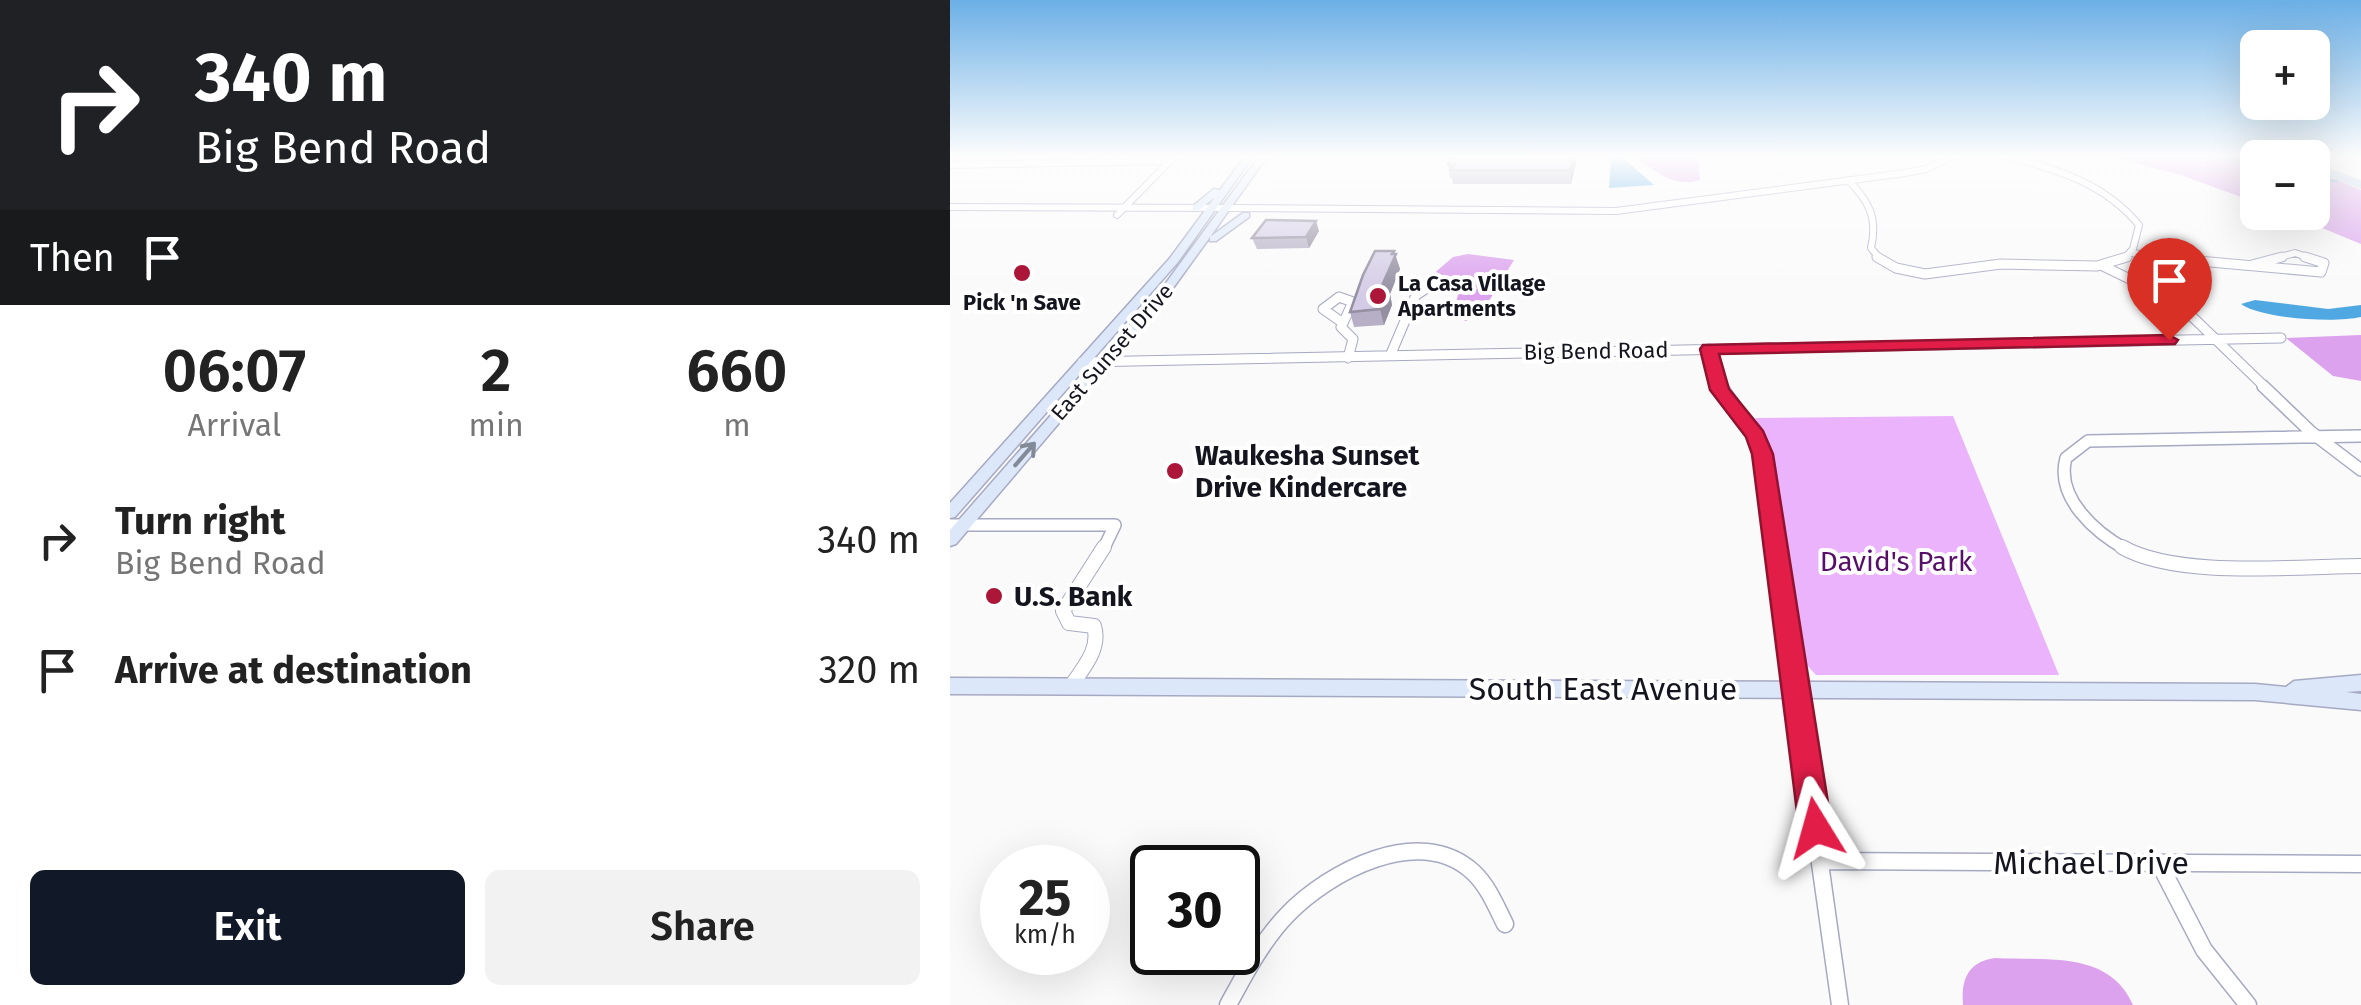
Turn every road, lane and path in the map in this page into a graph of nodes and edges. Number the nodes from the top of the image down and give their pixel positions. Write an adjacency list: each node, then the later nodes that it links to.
1 (1129, 202): 10 (street)
2 (1204, 202): 8 (main road)
3 (1222, 202): 12 (main road, East Sunset Drive)
4 (1225, 202): 12 (main road, East Sunset Drive)
5 (1703, 202): 13 (street)
6 (1868, 202): 17 (street)
7 (2122, 202): 16 (street)
8 (1196, 208): 11 (street); 12 (street)
9 (950, 211): 10 (street)
10 (1120, 211): 11 (street)
11 (1165, 211): 12 (street)
12 (1218, 211): 13 (street); 14 (street); 15 (main road, East Sunset Drive); 26 (main road, East Sunset Drive)
13 (1353, 211): 14 (street)
14 (1246, 215): 15 (main road)
15 (1198, 250): 27 (main road, East Sunset Drive)
16 (2132, 252): 17 (street); 18 (street)
17 (2102, 264): 22 (street)
18 (2252, 266): 18 (street)
19 (1424, 290): 24 (street)
20 (1342, 322): 25 (street)
21 (2282, 338): 22 (street, Big Bend Road)
22 (2214, 339): 23 (street, Big Bend Road); 29 (street)
23 (1709, 349): 24 (street, Big Bend Road); 37 (street)
24 (1390, 356): 25 (street, Big Bend Road)
25 (1348, 358): 27 (street, Big Bend Road)
26 (1082, 362): 27 (street, Big Bend Road); 31 (main road, East Sunset Drive)
27 (1104, 362): 32 (main road, East Sunset Drive, one-way to 27)
28 (2361, 436): 29 (street)
29 (2312, 437): 30 (street); 33 (street)
30 (2361, 470)
31 (950, 513)
32 (954, 531): 36 (street)
33 (2361, 566)
34 (2361, 683): 38 (main road, South East Avenue)
35 (950, 686): 36 (main road, South East Avenue)
36 (1071, 686): 37 (main road, South East Avenue)
37 (1796, 690): 38 (main road, South East Avenue); 40 (street)
38 (2255, 692): 39 (main road, South East Avenue)
39 (2361, 702)
40 (1820, 860): 41 (street, Michael Drive); 45 (street)
41 (2158, 863): 42 (street, Michael Drive); 46 (street)
42 (2361, 864)
43 (1505, 924): 44 (street)
44 (1228, 1005)
45 (1840, 1005)
46 (2248, 1005)

